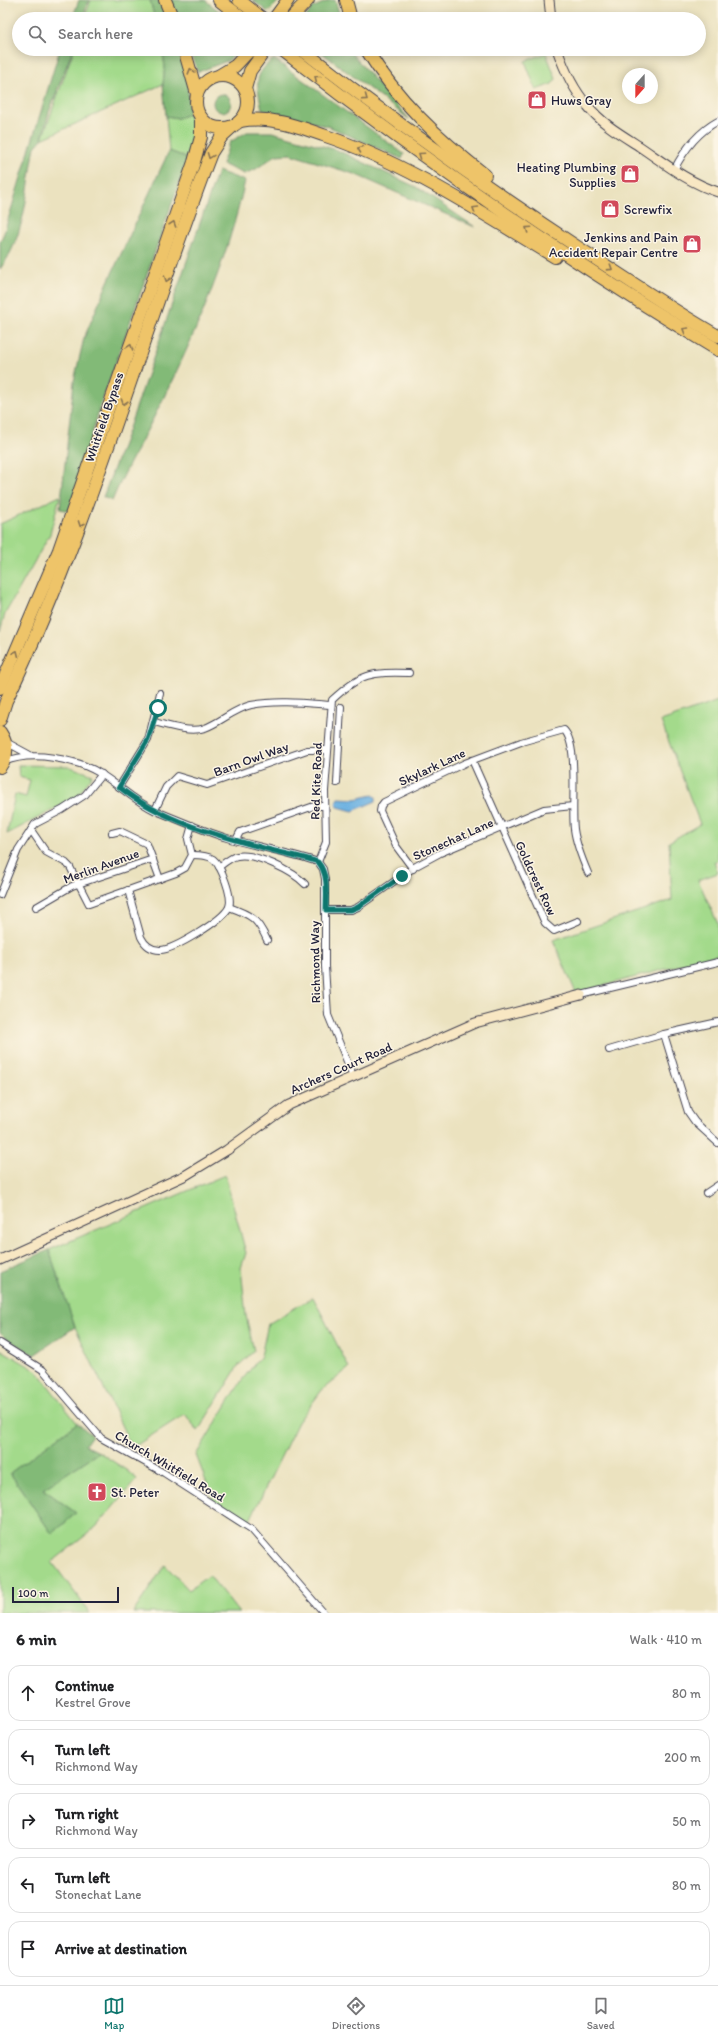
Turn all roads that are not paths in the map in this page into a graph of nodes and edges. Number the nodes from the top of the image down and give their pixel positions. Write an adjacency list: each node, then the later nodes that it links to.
1 (165, 0): 8 (highway)
2 (219, 0): 9 (highway)
3 (239, 0): 10 (highway)
4 (308, 0): 12 (highway)
5 (346, 0): 13 (highway)
6 (549, 0): 14 (street)
7 (286, 3): 11 (highway)
8 (170, 12)
9 (234, 12)
10 (254, 12)
11 (279, 12)
12 (297, 12)
13 (349, 12)
14 (550, 12)
15 (186, 56): 24 (highway, one-way to 15)
16 (244, 56): 22 (highway)
17 (261, 56): 23 (highway)
18 (290, 56): 31 (highway, one-way to 18)
19 (310, 56): 30 (highway, one-way to 30)
20 (371, 56): 30 (highway)
21 (559, 56): 28 (street)
22 (220, 75): 23 (highway); 24 (highway)
23 (245, 89): 27 (highway)
24 (197, 94): 25 (highway)
25 (201, 117): 27 (highway); 35 (highway, Whitfield Bypass, one-way to 25)
26 (718, 121): 28 (street)
27 (237, 123): 31 (highway, one-way to 27); 39 (highway, Whitfield Bypass, one-way to 39)
28 (674, 170): 29 (street)
29 (718, 192)
30 (565, 238): 32 (highway, one-way to 32)
31 (630, 297): 33 (highway, one-way to 31)
32 (718, 336)
33 (718, 350)
34 (409, 673): 37 (street)
35 (0, 688)
36 (160, 693): 40 (street)
37 (331, 702): 40 (street); 41 (street, Red Kite Road)
38 (341, 707): 42 (street)
39 (0, 720)
40 (154, 722): 52 (street)
41 (329, 725): 42 (street); 44 (street, Red Kite Road)
42 (340, 725): 49 (street)
43 (2, 737): 45 (street); 47 (highway)
44 (327, 750): 48 (street, Red Kite Road); 55 (street, Barn Owl Way)
45 (35, 756): 47 (street); 50 (street)
46 (472, 760): 54 (street, Skylark Lane); 57 (street); 65 (street, Skylark Lane)
47 (2, 765)
48 (326, 771): 49 (street); 53 (street, Red Kite Road)
49 (338, 771): 51 (street)
50 (102, 774): 52 (street); 58 (street)
51 (337, 783)
52 (119, 787): 55 (street)
53 (325, 806): 60 (street); 63 (street, Red Kite Road)
54 (573, 806): 57 (street, Stonechat Lane); 66 (street)
55 (154, 810): 56 (street)
56 (192, 825): 60 (street); 61 (street)
57 (502, 828): 65 (street, Stonechat Lane); 75 (street, Goldcrest Row)
58 (31, 830): 68 (street); 71 (street)
59 (112, 834): 62 (street, Merlin Avenue)
60 (236, 840): 63 (street)
61 (192, 855): 64 (street); 67 (street)
62 (153, 859): 67 (street, Merlin Avenue); 68 (street, Merlin Avenue)
63 (318, 862): 74 (street, Richmond Way)
64 (219, 867): 69 (street); 73 (street)
65 (413, 869): 74 (street, Stonechat Lane)
66 (588, 873)
67 (160, 879): 70 (street)
68 (80, 884): 70 (street); 72 (street, Merlin Avenue)
69 (305, 884)
70 (128, 890): 73 (street)
71 (0, 895)
72 (36, 907)
73 (229, 907): 76 (street)
74 (326, 910): 82 (street, Richmond Way)
75 (578, 921)
76 (267, 940)
77 (718, 962): 78 (street, Archers Court Road)
78 (580, 995): 82 (street, Archers Court Road)
79 (718, 1022): 80 (street)
80 (664, 1034): 81 (street); 83 (street)
81 (609, 1050)
82 (353, 1076): 86 (street, Archers Court Road)
83 (718, 1143)
84 (718, 1185): 85 (street)
85 (706, 1193)
86 (0, 1260)
87 (0, 1343): 88 (street, Church Whitfield Road)
88 (324, 1613)

